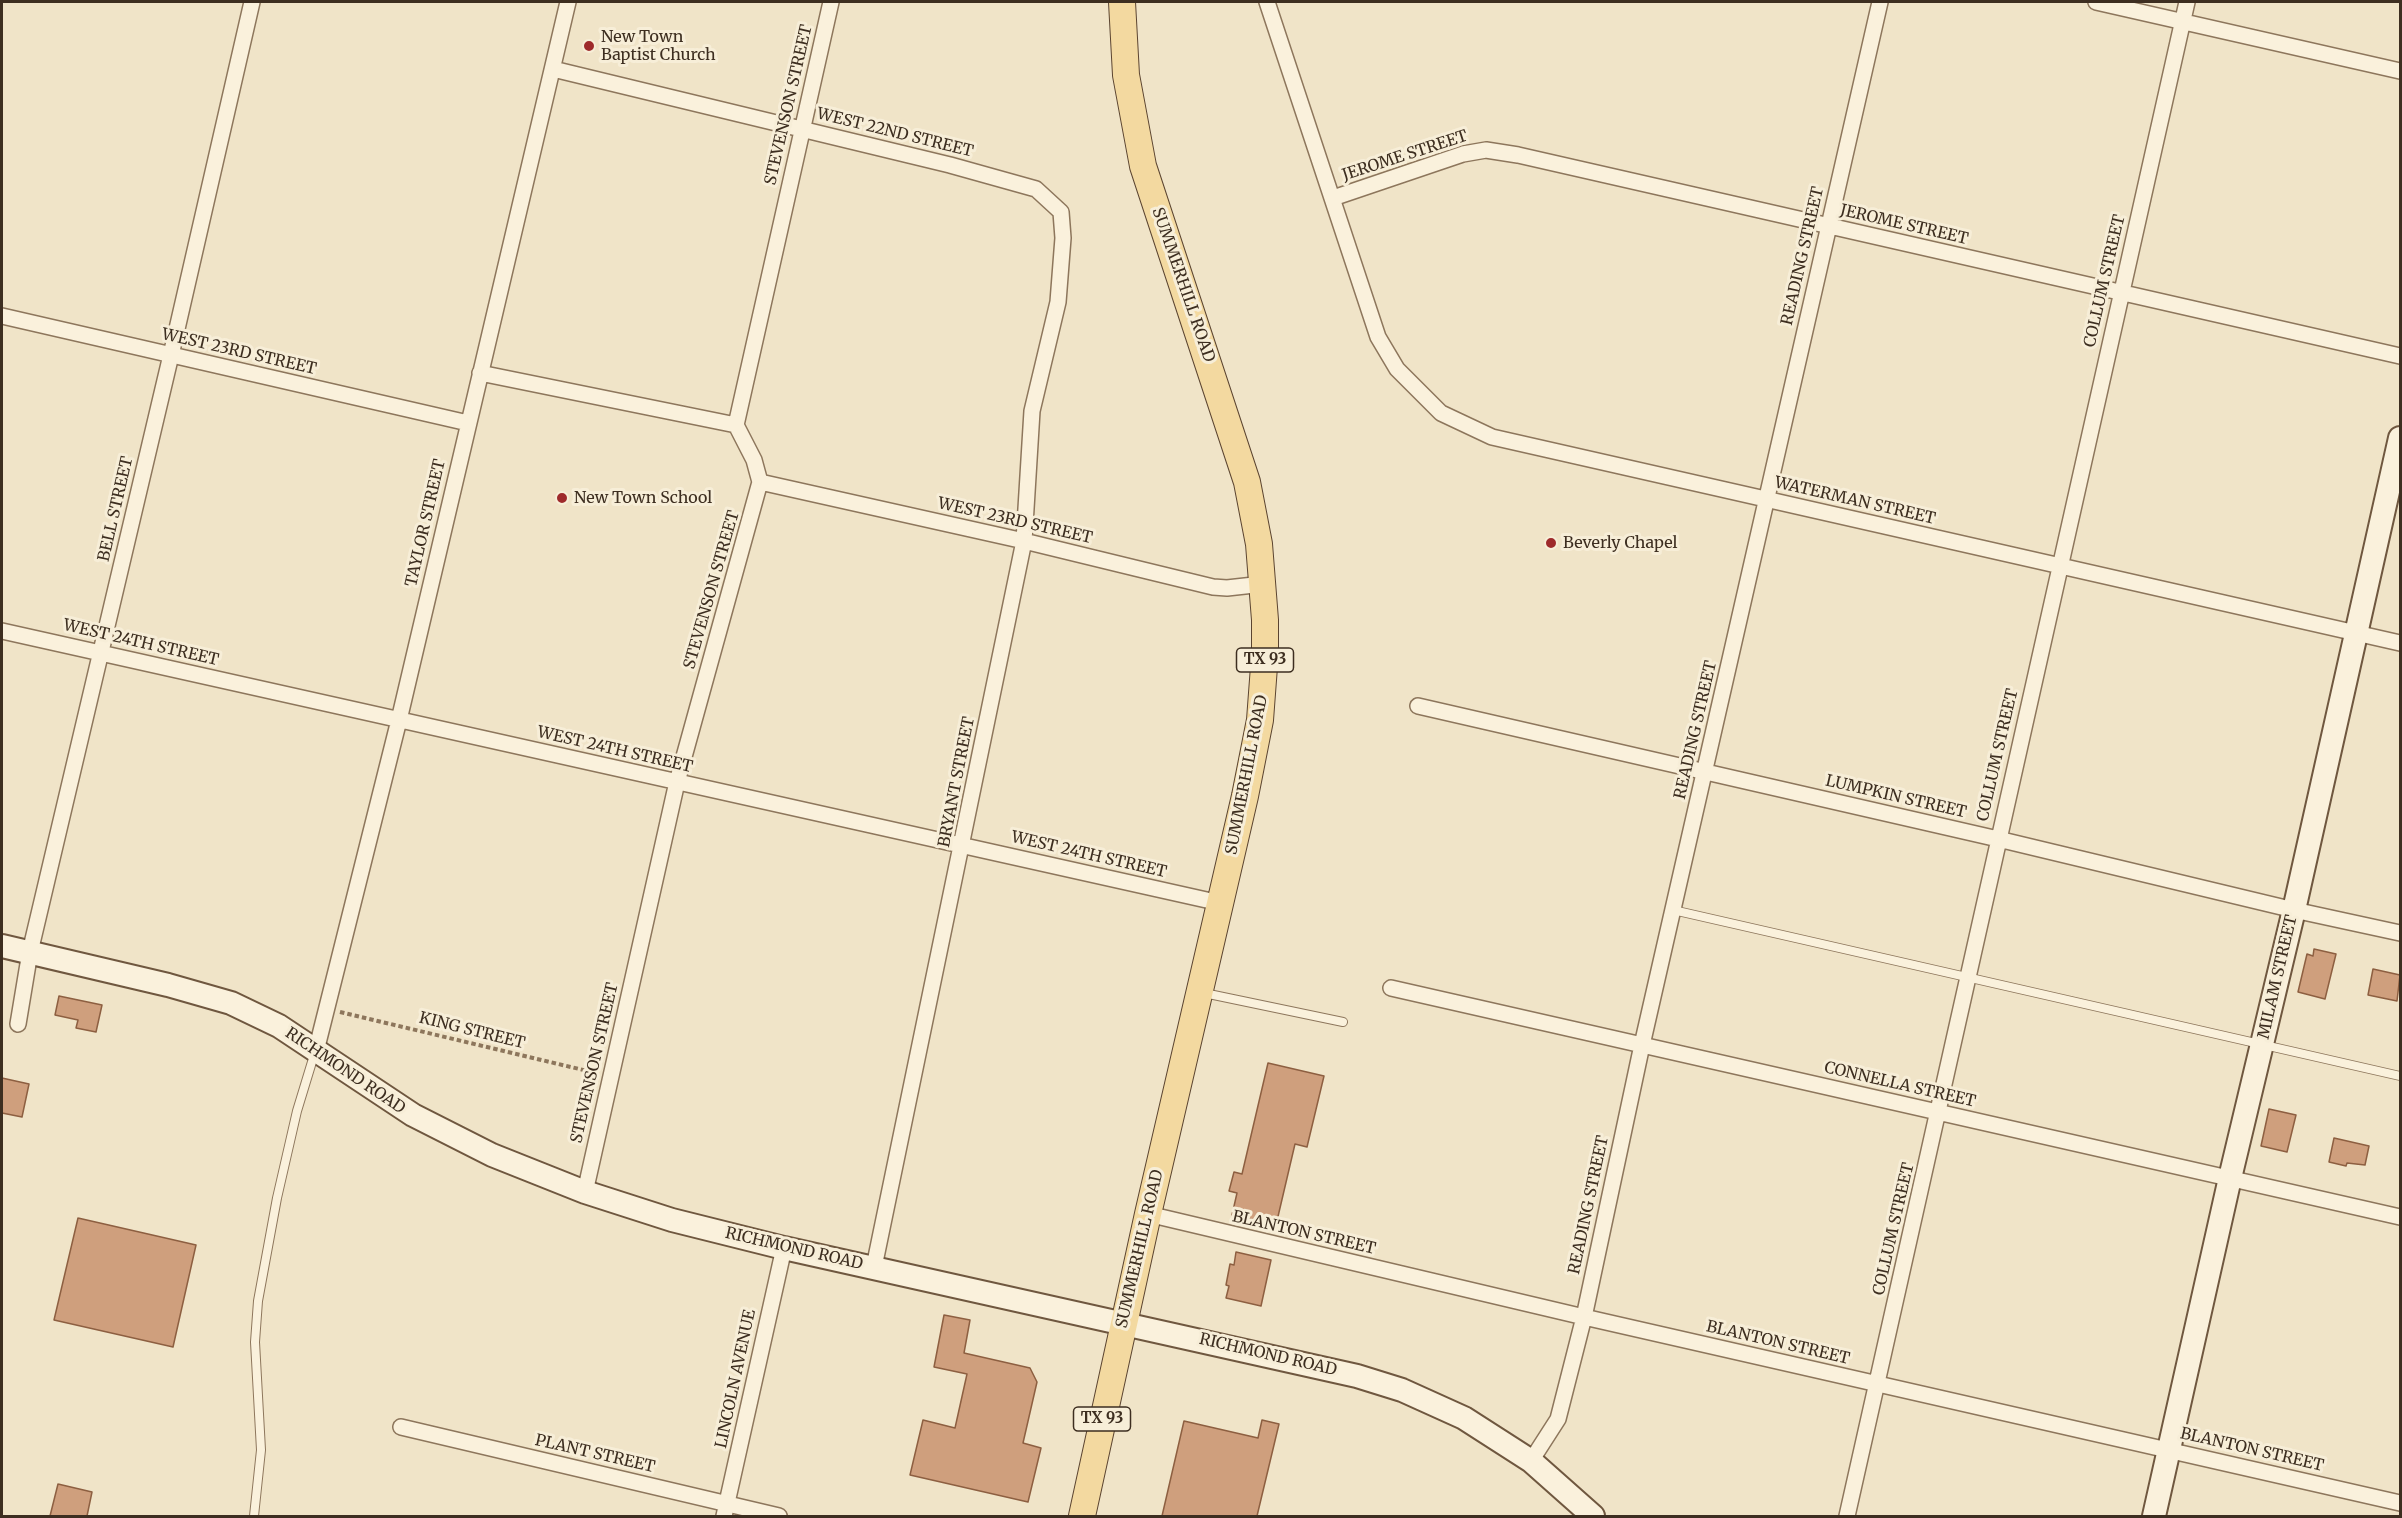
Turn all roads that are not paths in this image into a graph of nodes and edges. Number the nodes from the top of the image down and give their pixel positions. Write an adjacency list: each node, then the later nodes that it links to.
1 (252, 2): 18 (street, BELL STREET)
2 (568, 2): 10 (street, TAYLOR STREET)
3 (831, 2): 12 (street, STEVENSON STREET)
4 (1122, 2): 28 (main road, SUMMERHILL ROAD / TX 93)
5 (1267, 2): 13 (street, WATERMAN STREET)
6 (1880, 2): 14 (street, READING STREET)
7 (2096, 2): 9 (street)
8 (2187, 2): 9 (street, COLLUM STREET)
9 (2183, 21): 11 (street); 15 (street, COLLUM STREET)
10 (553, 69): 12 (street, WEST 22ND STREET); 20 (street, TAYLOR STREET)
11 (2400, 71)
12 (802, 128): 16 (street, WEST 22ND STREET); 22 (street, STEVENSON STREET)
13 (1333, 198): 14 (street, JEROME STREET); 25 (street, WATERMAN STREET)
14 (1828, 226): 15 (street, JEROME STREET); 25 (street, READING STREET)
15 (2120, 293): 19 (street, JEROME STREET); 27 (street, COLLUM STREET)
16 (1058, 302): 26 (street, BRYANT STREET)
17 (2, 316): 18 (street, WEST 23RD STREET)
18 (171, 355): 21 (street, WEST 23RD STREET); 32 (street, BELL STREET)
19 (2400, 356)
20 (480, 373): 21 (street, TAYLOR STREET); 22 (street)
21 (468, 423): 34 (street, TAYLOR STREET)
22 (736, 425): 24 (street)
23 (2400, 438): 30 (street, MILAM STREET)
24 (760, 482): 26 (street, WEST 23RD STREET); 36 (street, STEVENSON STREET)
25 (1767, 498): 27 (street, WATERMAN STREET); 35 (street, READING STREET)
26 (1024, 541): 28 (street, WEST 23RD STREET); 38 (street, BRYANT STREET)
27 (2059, 567): 30 (street, WATERMAN STREET); 37 (street, COLLUM STREET)
28 (1263, 584): 39 (main road, SUMMERHILL ROAD / TX 93)
29 (2, 631): 32 (street, WEST 24TH STREET)
30 (2356, 633): 31 (street, WATERMAN STREET); 41 (street, MILAM STREET)
31 (2400, 643)
32 (100, 653): 34 (street, WEST 24TH STREET); 44 (street, BELL STREET)
33 (1418, 706): 35 (street, LUMPKIN STREET)
34 (399, 720): 36 (street, WEST 24TH STREET); 52 (street, TAYLOR STREET)
35 (1705, 772): 37 (street, LUMPKIN STREET); 40 (street, READING STREET)
36 (677, 782): 38 (street, WEST 24TH STREET); 56 (street, STEVENSON STREET)
37 (1998, 838): 41 (street, LUMPKIN STREET); 45 (street, COLLUM STREET)
38 (963, 846): 39 (street, WEST 24TH STREET); 60 (street, BRYANT STREET)
39 (1221, 903): 47 (main road, SUMMERHILL ROAD / TX 93)
40 (1673, 910): 45 (lane); 51 (street, READING STREET)
41 (2294, 910): 42 (street, LUMPKIN STREET); 50 (street, MILAM STREET)
42 (2400, 933)
43 (2, 946): 44 (street, RICHMOND ROAD)
44 (30, 952): 49 (street, BELL STREET); 52 (street, RICHMOND ROAD)
45 (1968, 978): 50 (lane); 54 (street, COLLUM STREET)
46 (1391, 988): 51 (street, CONNELLA STREET)
47 (1200, 993): 48 (lane); 57 (main road, SUMMERHILL ROAD / TX 93)
48 (1343, 1022)
49 (18, 1024)
50 (2262, 1044): 53 (lane); 55 (street, MILAM STREET)
51 (1642, 1045): 54 (street, CONNELLA STREET); 61 (street, READING STREET)
52 (316, 1051): 56 (street, RICHMOND ROAD); 69 (lane)
53 (2400, 1076)
54 (1939, 1112): 55 (street, CONNELLA STREET); 63 (street, COLLUM STREET)
55 (2230, 1178): 58 (street, CONNELLA STREET); 65 (street, MILAM STREET)
56 (585, 1192): 59 (street, RICHMOND ROAD)
57 (1148, 1214): 61 (street, BLANTON STREET); 62 (main road, SUMMERHILL ROAD / TX 93)
58 (2400, 1217)
59 (784, 1248): 60 (street, RICHMOND ROAD); 68 (street, LINCOLN AVENUE)
60 (874, 1267): 62 (street, RICHMOND ROAD)
61 (1584, 1317): 63 (street, BLANTON STREET); 66 (street, READING STREET)
62 (1124, 1322): 66 (street, RICHMOND ROAD); 71 (main road, SUMMERHILL ROAD / TX 93)
63 (1877, 1384): 65 (street, BLANTON STREET); 73 (street, COLLUM STREET)
64 (401, 1427): 68 (street, PLANT STREET)
65 (2170, 1450): 67 (street, BLANTON STREET); 74 (street, MILAM STREET)
66 (1532, 1461): 72 (street, RICHMOND ROAD)
67 (2400, 1503)
68 (726, 1510): 70 (street, PLANT STREET)
69 (254, 1516)
70 (779, 1516)
71 (1082, 1516)
72 (1593, 1516)
73 (1846, 1516)
74 (2154, 1516)

